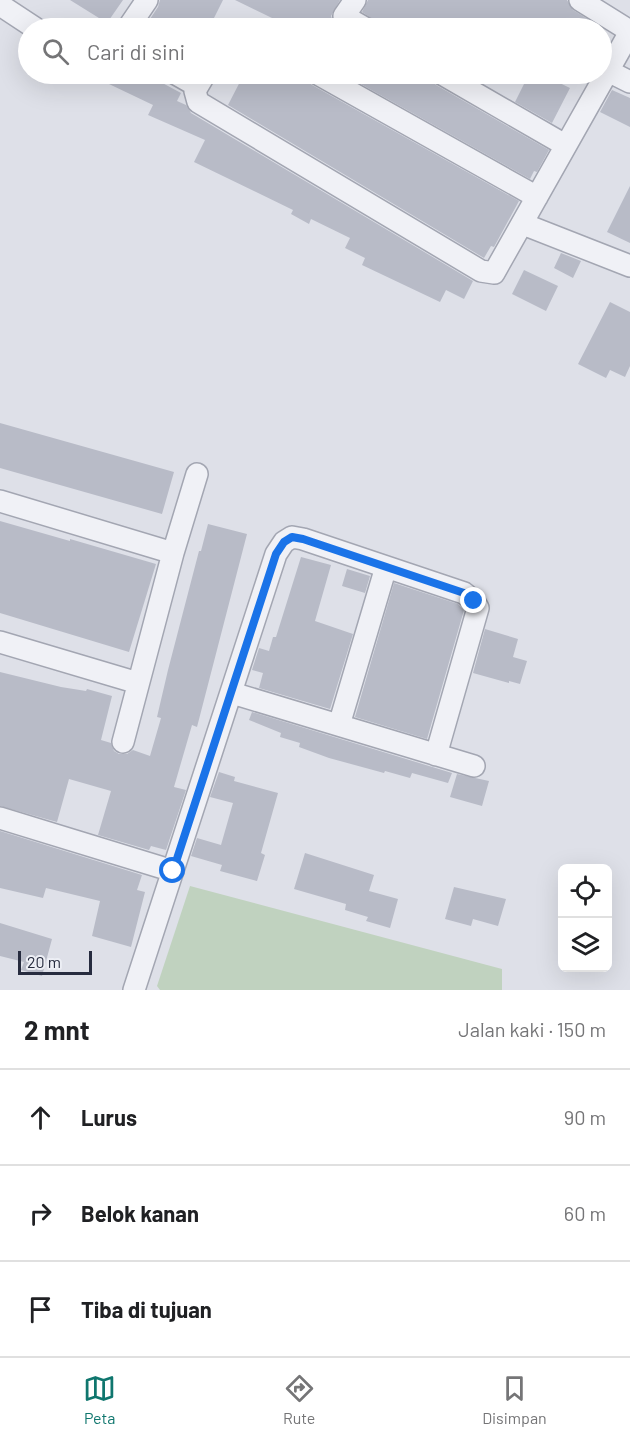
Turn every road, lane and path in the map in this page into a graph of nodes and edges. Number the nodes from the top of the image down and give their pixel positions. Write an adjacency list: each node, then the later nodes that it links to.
1 (147, 0): 5 (street)
2 (580, 0): 6 (street)
3 (0, 5): 4 (street)
4 (20, 18)
5 (135, 18)
6 (609, 18)
7 (612, 20): 8 (street)
8 (630, 31): 9 (street)
9 (612, 64)
10 (612, 73): 11 (street)
11 (630, 81)
12 (200, 84): 18 (street)
13 (336, 84): 17 (street)
14 (459, 84): 16 (street)
15 (600, 84): 16 (street)
16 (565, 145): 17 (street)
17 (537, 197): 18 (street)
18 (522, 224): 19 (street)
19 (630, 266)
20 (197, 474): 22 (street)
21 (0, 501): 22 (street)
22 (173, 553): 25 (street)
23 (386, 567): 26 (street); 27 (street); 29 (street)
24 (0, 642): 25 (street)
25 (138, 683): 28 (street)
26 (232, 693): 27 (street); 32 (street)
27 (339, 725): 29 (street)
28 (123, 742)
29 (436, 755): 30 (street)
30 (474, 766)
31 (0, 818): 32 (street)
32 (173, 871): 33 (street)
33 (134, 990)

